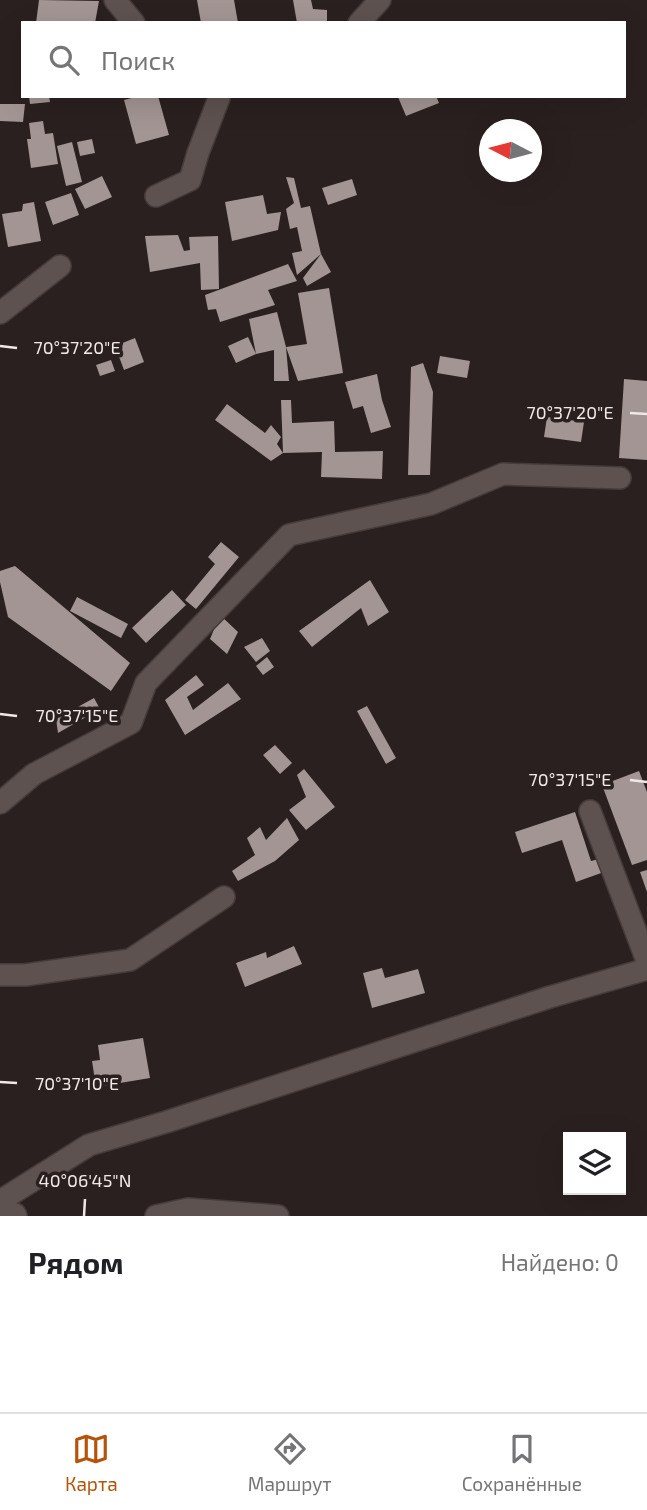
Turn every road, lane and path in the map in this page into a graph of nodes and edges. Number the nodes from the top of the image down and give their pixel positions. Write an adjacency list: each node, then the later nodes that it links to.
1 (115, 0): 3 (street)
2 (380, 0): 4 (street)
3 (133, 21)
4 (361, 21)
5 (219, 98): 6 (street)
6 (156, 196)
7 (60, 266): 8 (street)
8 (0, 313)
9 (620, 478): 10 (street)
10 (0, 803)
11 (590, 811): 13 (street)
12 (224, 898): 15 (street)
13 (647, 961)
14 (647, 969): 16 (street)
15 (0, 975)
16 (0, 1200)
17 (0, 1209): 18 (street)
18 (16, 1216)
19 (156, 1216): 20 (street)
20 (278, 1216)

